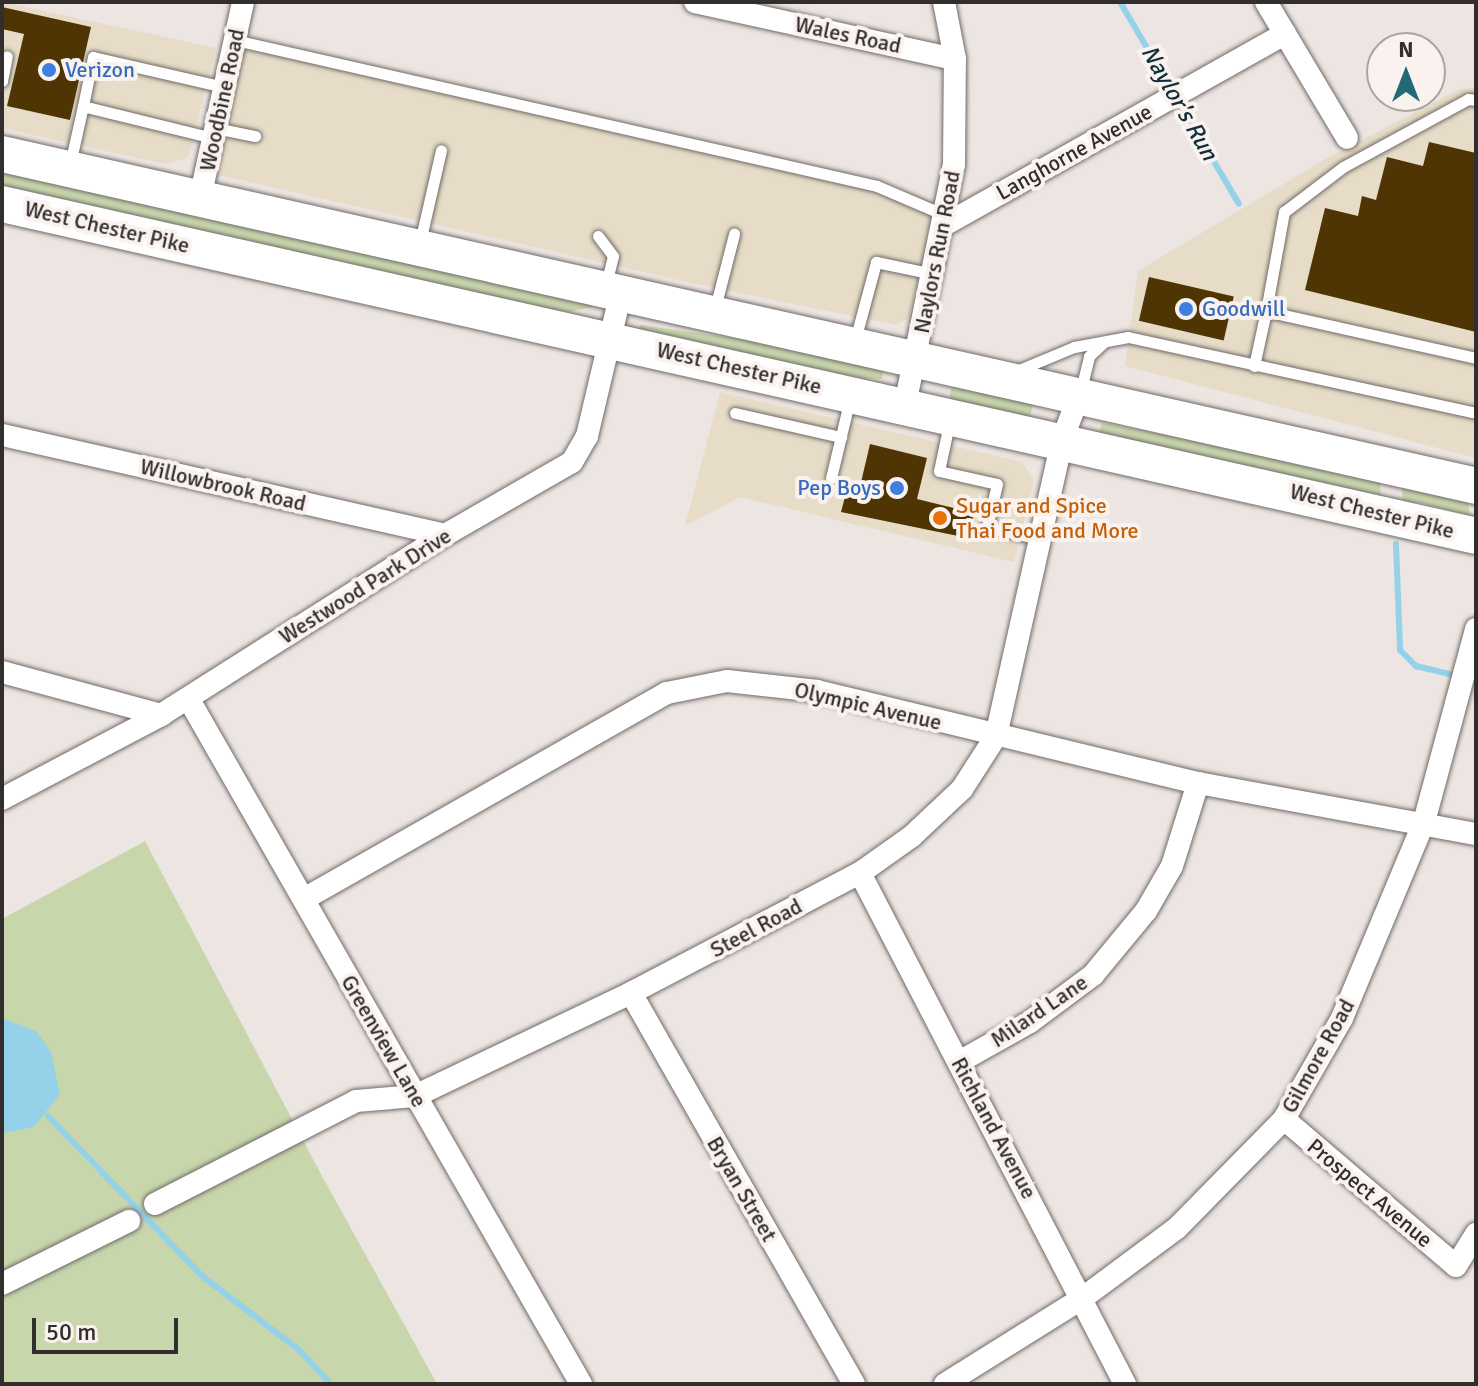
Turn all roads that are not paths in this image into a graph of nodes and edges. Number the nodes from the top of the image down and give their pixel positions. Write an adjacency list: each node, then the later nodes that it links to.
1 (243, 2): 6 (street, Woodbine Road)
2 (695, 2): 8 (street, Wales Road)
3 (944, 2): 8 (street, Naylors Run Road)
4 (1266, 2): 5 (street)
5 (1285, 34): 15 (street); 21 (street, Langhorne Avenue)
6 (235, 40): 10 (street, Woodbine Road); 21 (lane)
7 (7, 56): 9 (lane)
8 (955, 59): 21 (street, Naylors Run Road)
9 (2, 81)
10 (224, 87): 12 (lane); 13 (street, Woodbine Road)
11 (1476, 100): 27 (lane)
12 (83, 106): 13 (lane); 18 (lane)
13 (214, 133): 14 (lane); 19 (street, Woodbine Road)
14 (255, 136)
15 (1347, 138)
16 (441, 150): 24 (lane)
17 (2, 154): 18 (highway)
18 (69, 169): 19 (highway)
19 (200, 198): 24 (highway)
20 (2, 204): 29 (highway, West Chester Pike)
21 (947, 220): 25 (street, Naylors Run Road)
22 (734, 234): 28 (lane)
23 (598, 236): 26 (lane)
24 (419, 247): 26 (highway)
25 (934, 274): 31 (lane); 32 (street, Naylors Run Road)
26 (613, 290): 28 (highway); 29 (street, Westwood Park Drive)
27 (1266, 311): 33 (lane); 34 (lane)
28 (714, 312): 31 (highway)
29 (610, 339): 36 (highway, West Chester Pike); 47 (street, Westwood Park Drive)
30 (1104, 342): 34 (lane); 35 (lane); 37 (lane)
31 (854, 343): 32 (highway)
32 (916, 357): 35 (highway); 38 (street, Naylors Run Road)
33 (1476, 358)
34 (1254, 366): 40 (lane)
35 (1002, 377): 37 (highway)
36 (851, 393): 38 (highway, West Chester Pike); 43 (lane)
37 (1080, 393): 44 (street, Steel Road); 46 (highway)
38 (905, 405): 41 (highway, West Chester Pike)
39 (735, 413): 43 (lane)
40 (1476, 413)
41 (951, 415): 44 (highway, West Chester Pike); 49 (lane)
42 (2, 435): 47 (street, Willowbrook Road)
43 (841, 437): 45 (lane)
44 (1062, 440): 48 (highway, West Chester Pike); 49 (street, Steel Road)
45 (831, 478)
46 (1476, 486)
47 (445, 535): 52 (street, Westwood Park Drive)
48 (1476, 536)
49 (1040, 539): 54 (street, Steel Road)
50 (1476, 629): 57 (street, Gilmore Road)
51 (2, 672): 53 (street)
52 (188, 698): 53 (street, Westwood Park Drive); 60 (street, Greenview Lane)
53 (161, 715): 56 (street, Westwood Park Drive)
54 (996, 736): 55 (street, Olympic Avenue); 59 (street, Steel Road); 60 (street, Olympic Avenue)
55 (1198, 783): 57 (street, Olympic Avenue); 62 (street, Milard Lane)
56 (2, 799)
57 (1424, 822): 58 (street, Olympic Avenue); 64 (street, Gilmore Road)
58 (1476, 834)
59 (860, 873): 61 (street, Steel Road); 62 (street, Richland Avenue)
60 (304, 899): 63 (street, Greenview Lane)
61 (631, 993): 63 (street, Steel Road); 71 (street, Bryan Street)
62 (959, 1062): 69 (street, Richland Avenue)
63 (415, 1096): 65 (street, Steel Road); 70 (street, Greenview Lane)
64 (1284, 1119): 67 (street, Prospect Avenue); 69 (street, Gilmore Road)
65 (155, 1204)
66 (129, 1221): 68 (street)
67 (1476, 1234)
68 (2, 1284)
69 (1084, 1297): 72 (street, Gilmore Road); 73 (street, Richland Avenue)
70 (581, 1384)
71 (854, 1384)
72 (945, 1384)
73 (1125, 1384)

